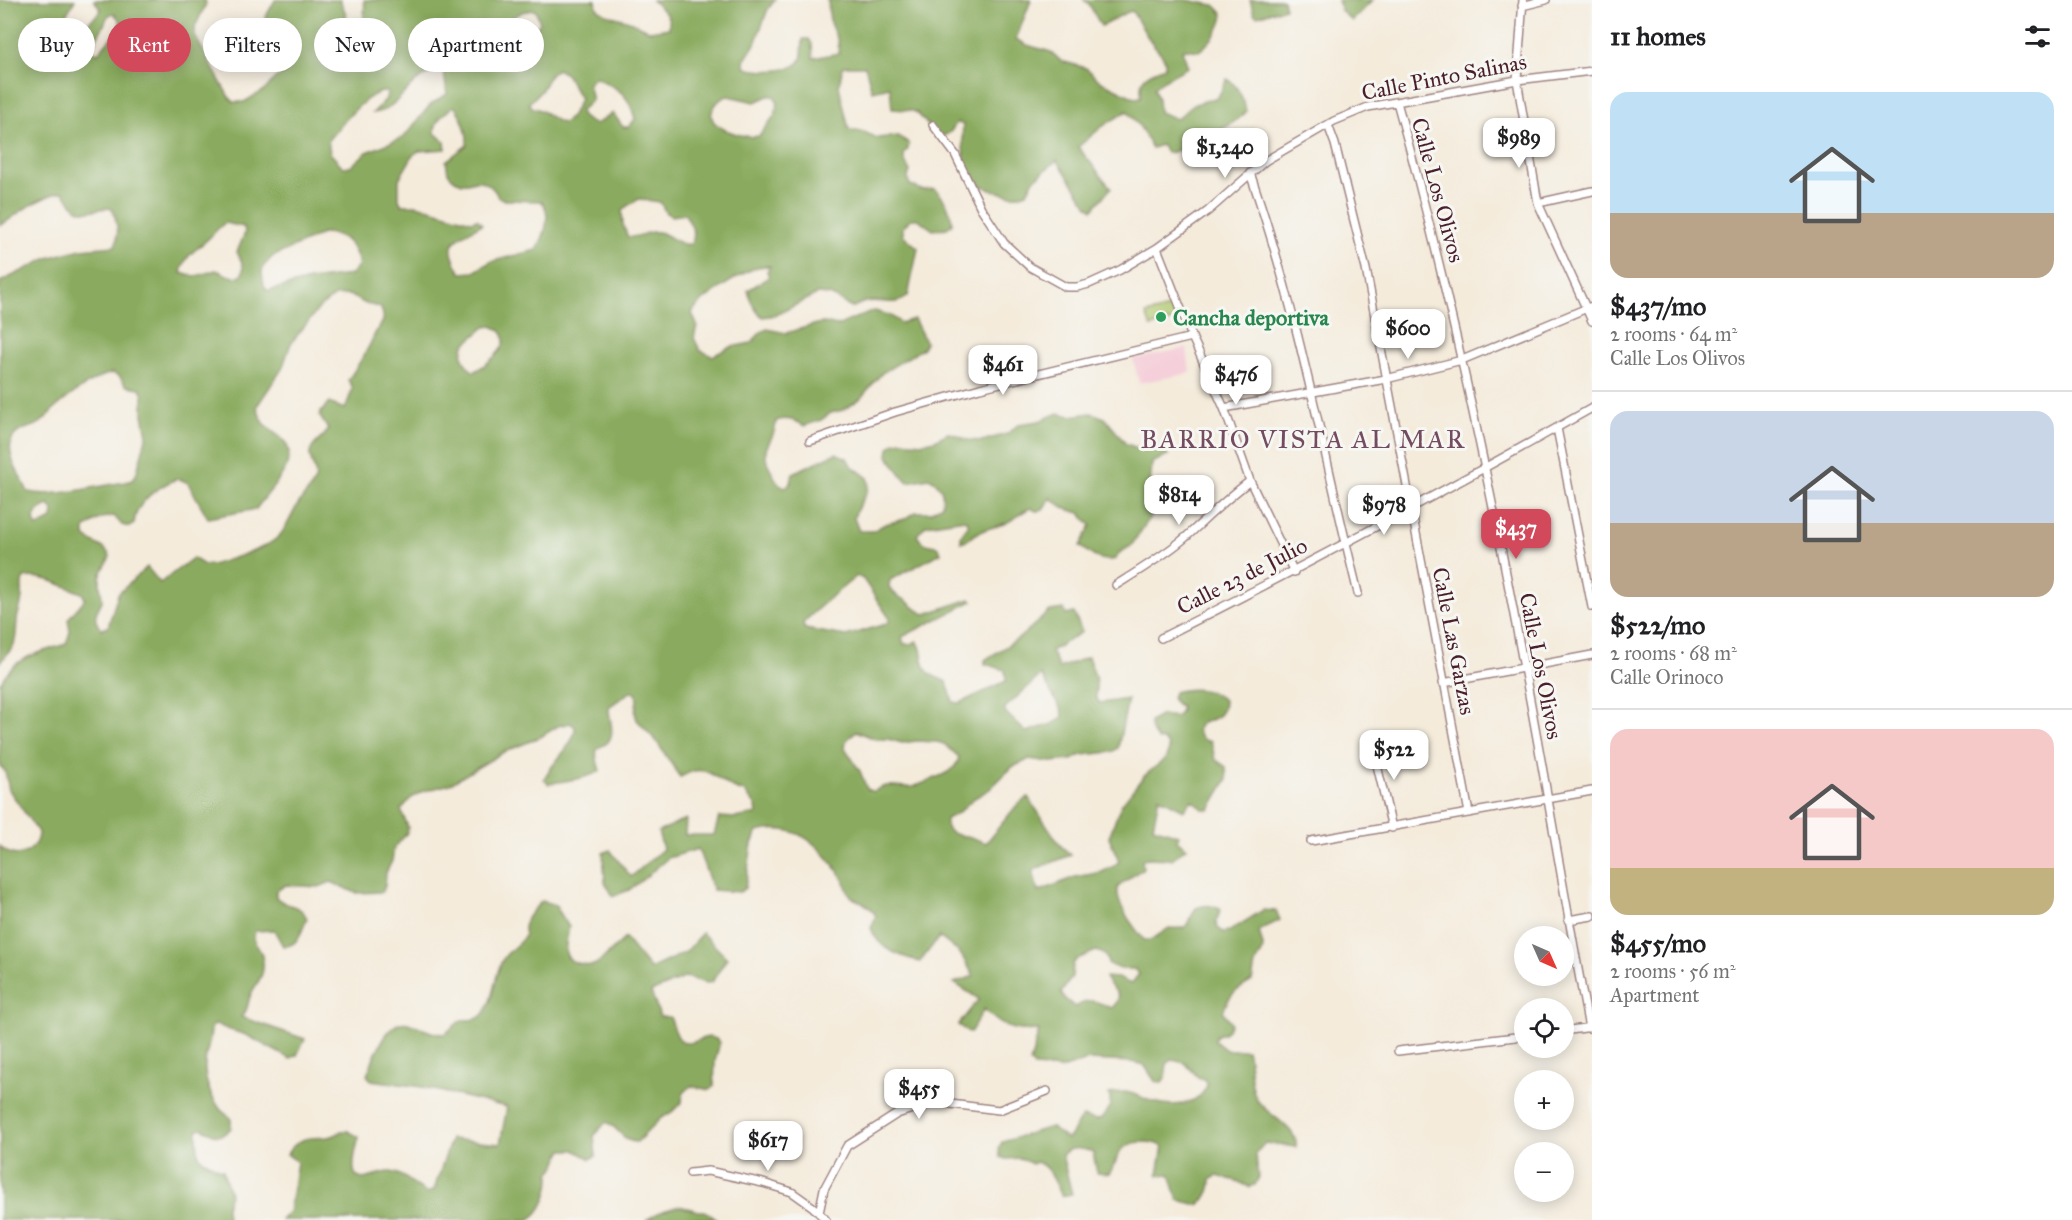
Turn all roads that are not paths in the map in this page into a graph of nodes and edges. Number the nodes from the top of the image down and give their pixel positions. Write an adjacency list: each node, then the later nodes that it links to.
1 (1546, 0): 2 (street)
2 (1522, 3): 4 (street)
3 (1592, 71): 4 (street, Calle Pinto Salinas)
4 (1517, 80): 5 (street, Calle Pinto Salinas); 10 (street)
5 (1397, 102): 7 (street, Calle Pinto Salinas); 15 (street, Calle Los Olivos)
6 (933, 125): 11 (street, Calle Pinto Salinas)
7 (1328, 125): 8 (street, Calle Pinto Salinas); 16 (street, Calle Las Garzas)
8 (1250, 174): 11 (street, Calle Pinto Salinas); 17 (street)
9 (1592, 191): 10 (street)
10 (1538, 203): 12 (street)
11 (1157, 248): 14 (street)
12 (1589, 308): 13 (street); 15 (street)
13 (1592, 321)
14 (1192, 338): 18 (street); 21 (street)
15 (1462, 360): 16 (street); 22 (street, Calle Los Olivos)
16 (1386, 379): 17 (street); 24 (street, Calle Las Garzas)
17 (1313, 393): 18 (street); 25 (street)
18 (1224, 408): 23 (street)
19 (1592, 408): 20 (street, Calle 23 de Julio)
20 (1557, 428): 22 (street, Calle 23 de Julio); 29 (street)
21 (810, 441)
22 (1485, 469): 24 (street, Calle 23 de Julio); 32 (street, Calle Los Olivos)
23 (1250, 481): 26 (street); 27 (street)
24 (1411, 508): 25 (street, Calle 23 de Julio); 33 (street, Calle Las Garzas)
25 (1345, 543): 26 (street, Calle 23 de Julio); 28 (street)
26 (1294, 572): 30 (street, Calle 23 de Julio)
27 (1116, 585)
28 (1358, 593)
29 (1592, 607)
30 (1161, 638)
31 (1592, 655): 32 (street)
32 (1524, 668): 33 (street); 36 (street, Calle Los Olivos)
33 (1443, 683): 37 (street, Calle Las Garzas)
34 (1371, 740): 38 (street)
35 (1592, 791): 36 (street)
36 (1547, 798): 37 (street); 41 (street, Calle Los Olivos)
37 (1469, 813): 38 (street)
38 (1392, 828): 39 (street)
39 (1311, 841)
40 (1592, 916): 41 (street)
41 (1568, 920): 42 (street, Calle Los Olivos)
42 (1590, 1028): 43 (street)
43 (1574, 1030)
44 (1514, 1037): 45 (street)
45 (1398, 1051)
46 (1047, 1091): 48 (street)
47 (690, 1173): 48 (street)
48 (819, 1213): 49 (street)
49 (826, 1220)

